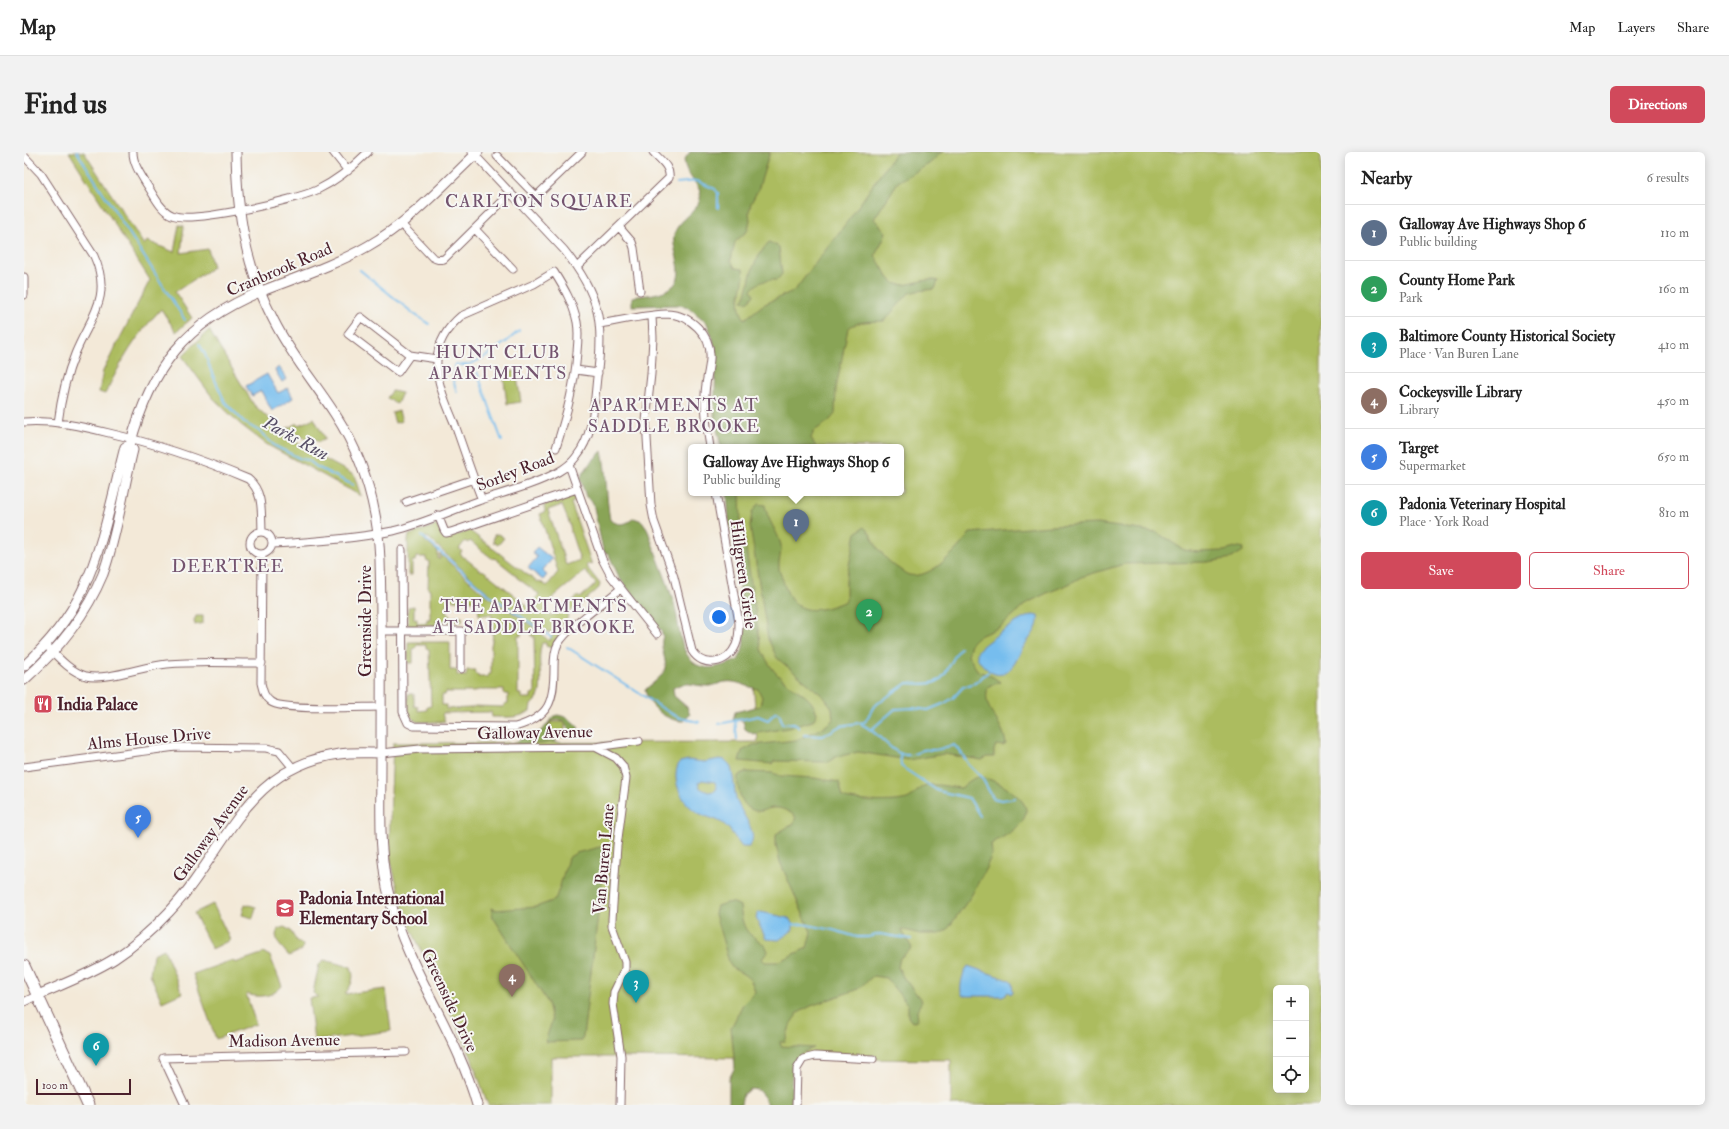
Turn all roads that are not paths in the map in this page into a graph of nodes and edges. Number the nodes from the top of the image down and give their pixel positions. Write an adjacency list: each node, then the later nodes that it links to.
1 (133, 152): 14 (street)
2 (236, 152): 14 (street, Greenside Drive)
3 (333, 152): 10 (street)
4 (368, 152): 10 (street)
5 (582, 152): 12 (street)
6 (653, 152): 16 (street)
7 (475, 153): 11 (street, Sorley Road); 15 (street, Cranbrook Road)
8 (24, 156): 31 (street)
9 (497, 156): 12 (street)
10 (348, 171): 14 (street)
11 (511, 193): 13 (street, Sorley Road); 17 (street)
12 (536, 196): 13 (street)
13 (525, 207): 18 (street, Sorley Road)
14 (239, 210): 22 (street, Greenside Drive)
15 (401, 224): 17 (street); 22 (street, Cranbrook Road)
16 (620, 228): 18 (street); 21 (street)
17 (475, 229): 19 (street)
18 (577, 267): 25 (street, Sorley Road)
19 (513, 269)
20 (24, 277): 23 (street)
21 (640, 291)
22 (260, 292): 32 (street, Cranbrook Road); 43 (street, Greenside Drive)
23 (24, 295)
24 (652, 316): 25 (street); 33 (street); 38 (street, Hillgreen Circle)
25 (600, 324): 29 (street, Sorley Road)
26 (410, 355): 26 (street); 27 (street)
27 (437, 359): 28 (street); 36 (street)
28 (576, 370): 29 (street); 34 (street)
29 (598, 373): 35 (street, Sorley Road)
30 (24, 422): 31 (street)
31 (58, 423): 32 (street)
32 (131, 441): 42 (street); 51 (street, Cranbrook Road); 52 (street, Cranbrook Road)
33 (710, 444)
34 (556, 448)
35 (569, 465): 37 (street); 39 (street, Sorley Road)
36 (474, 479): 39 (street); 40 (street)
37 (577, 489): 41 (street); 47 (street)
38 (717, 496)
39 (482, 500): 41 (street, Sorley Road)
40 (406, 502)
41 (438, 515): 43 (street, Sorley Road)
42 (262, 531): 44 (street); 46 (street)
43 (378, 533): 44 (street, Sorley Road); 48 (street, Greenside Drive)
44 (273, 544): 46 (street)
45 (402, 550): 49 (street)
46 (262, 554): 53 (street)
47 (620, 589): 49 (street); 50 (street)
48 (381, 631): 49 (street); 57 (street, Greenside Drive)
49 (403, 631): 55 (street)
50 (657, 634)
51 (45, 644): 52 (street); 54 (street, Cranbrook Road)
52 (53, 652): 53 (street); 56 (street, Cranbrook Road)
53 (262, 663): 57 (street)
54 (24, 666)
55 (461, 668)
56 (24, 680)
57 (381, 707): 60 (street, Greenside Drive)
58 (640, 741): 59 (street, Galloway Avenue)
59 (595, 748): 60 (street, Galloway Avenue); 71 (street, Van Buren Lane)
60 (381, 753): 62 (street, Galloway Avenue); 70 (street, Greenside Drive)
61 (24, 767): 62 (street, Alms House Drive)
62 (293, 768): 64 (street, Galloway Avenue)
63 (24, 966): 64 (main road)
64 (38, 996): 65 (street, Galloway Avenue); 68 (main road)
65 (24, 1002)
66 (406, 1052): 69 (street, Madison Avenue)
67 (873, 1059): 72 (street)
68 (88, 1105)
69 (185, 1105)
70 (477, 1105)
71 (620, 1105)
72 (796, 1105)

